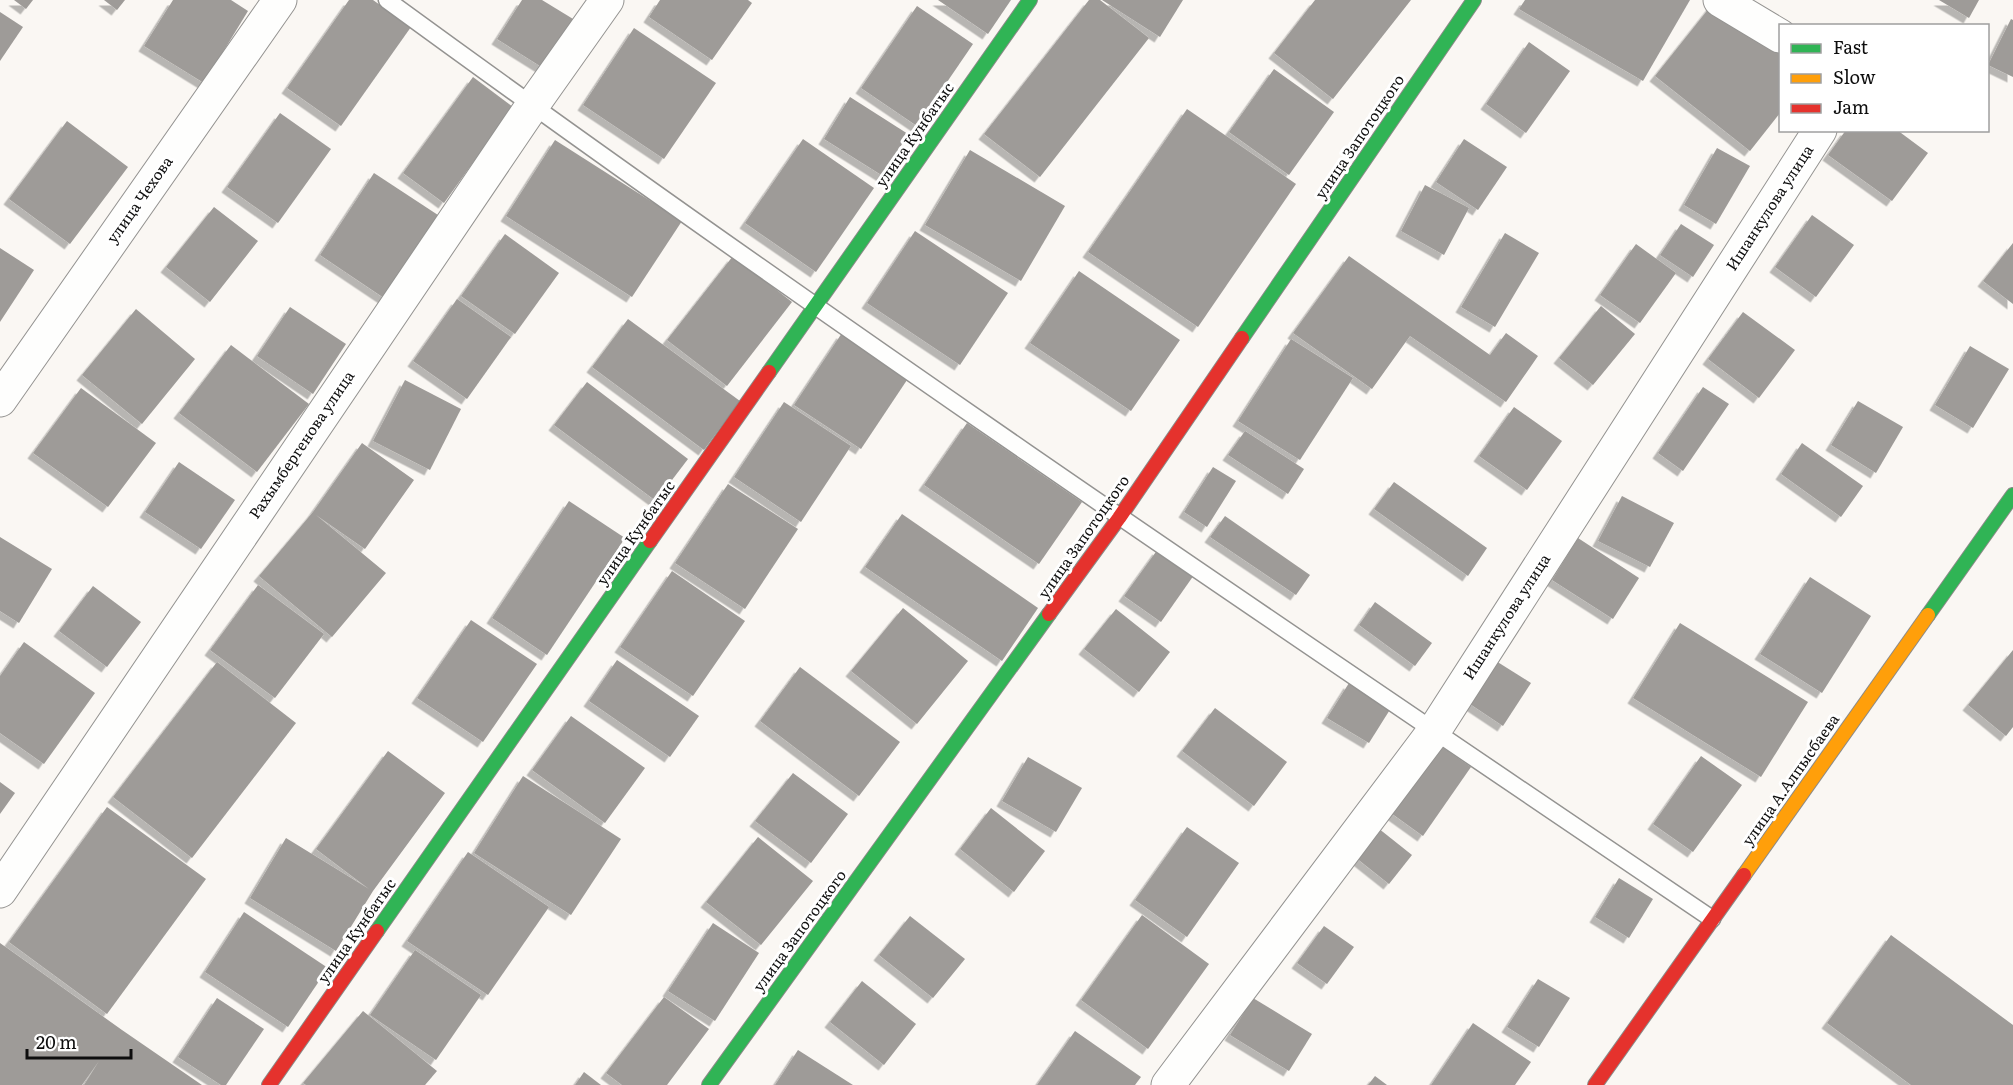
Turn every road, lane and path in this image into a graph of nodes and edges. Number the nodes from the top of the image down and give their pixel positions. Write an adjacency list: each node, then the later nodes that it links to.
1 (280, 0): 11 (street, улица Чехова)
2 (387, 0): 8 (lane)
3 (608, 0): 8 (street, Рахымбергенова улица)
4 (1030, 0): 10 (street, улица Кунбатыс)
5 (1474, 0): 13 (street, улица Запотоцкого)
6 (1720, 0): 7 (street)
7 (1779, 35)
8 (532, 106): 10 (lane); 15 (street, Рахымбергенова улица)
9 (1819, 132): 14 (street, Ишанкулова улица)
10 (816, 305): 13 (lane); 17 (street, улица Кунбатыс)
11 (0, 400)
12 (2013, 495): 16 (street, улица А.Алпысбаева)
13 (1119, 518): 14 (lane); 18 (street, улица Запотоцкого)
14 (1434, 731): 16 (lane); 19 (street, Ишанкулова улица)
15 (0, 891)
16 (1712, 920): 20 (street, улица А.Алпысбаева)
17 (269, 1085)
18 (710, 1085)
19 (1168, 1085)
20 (1595, 1085)

